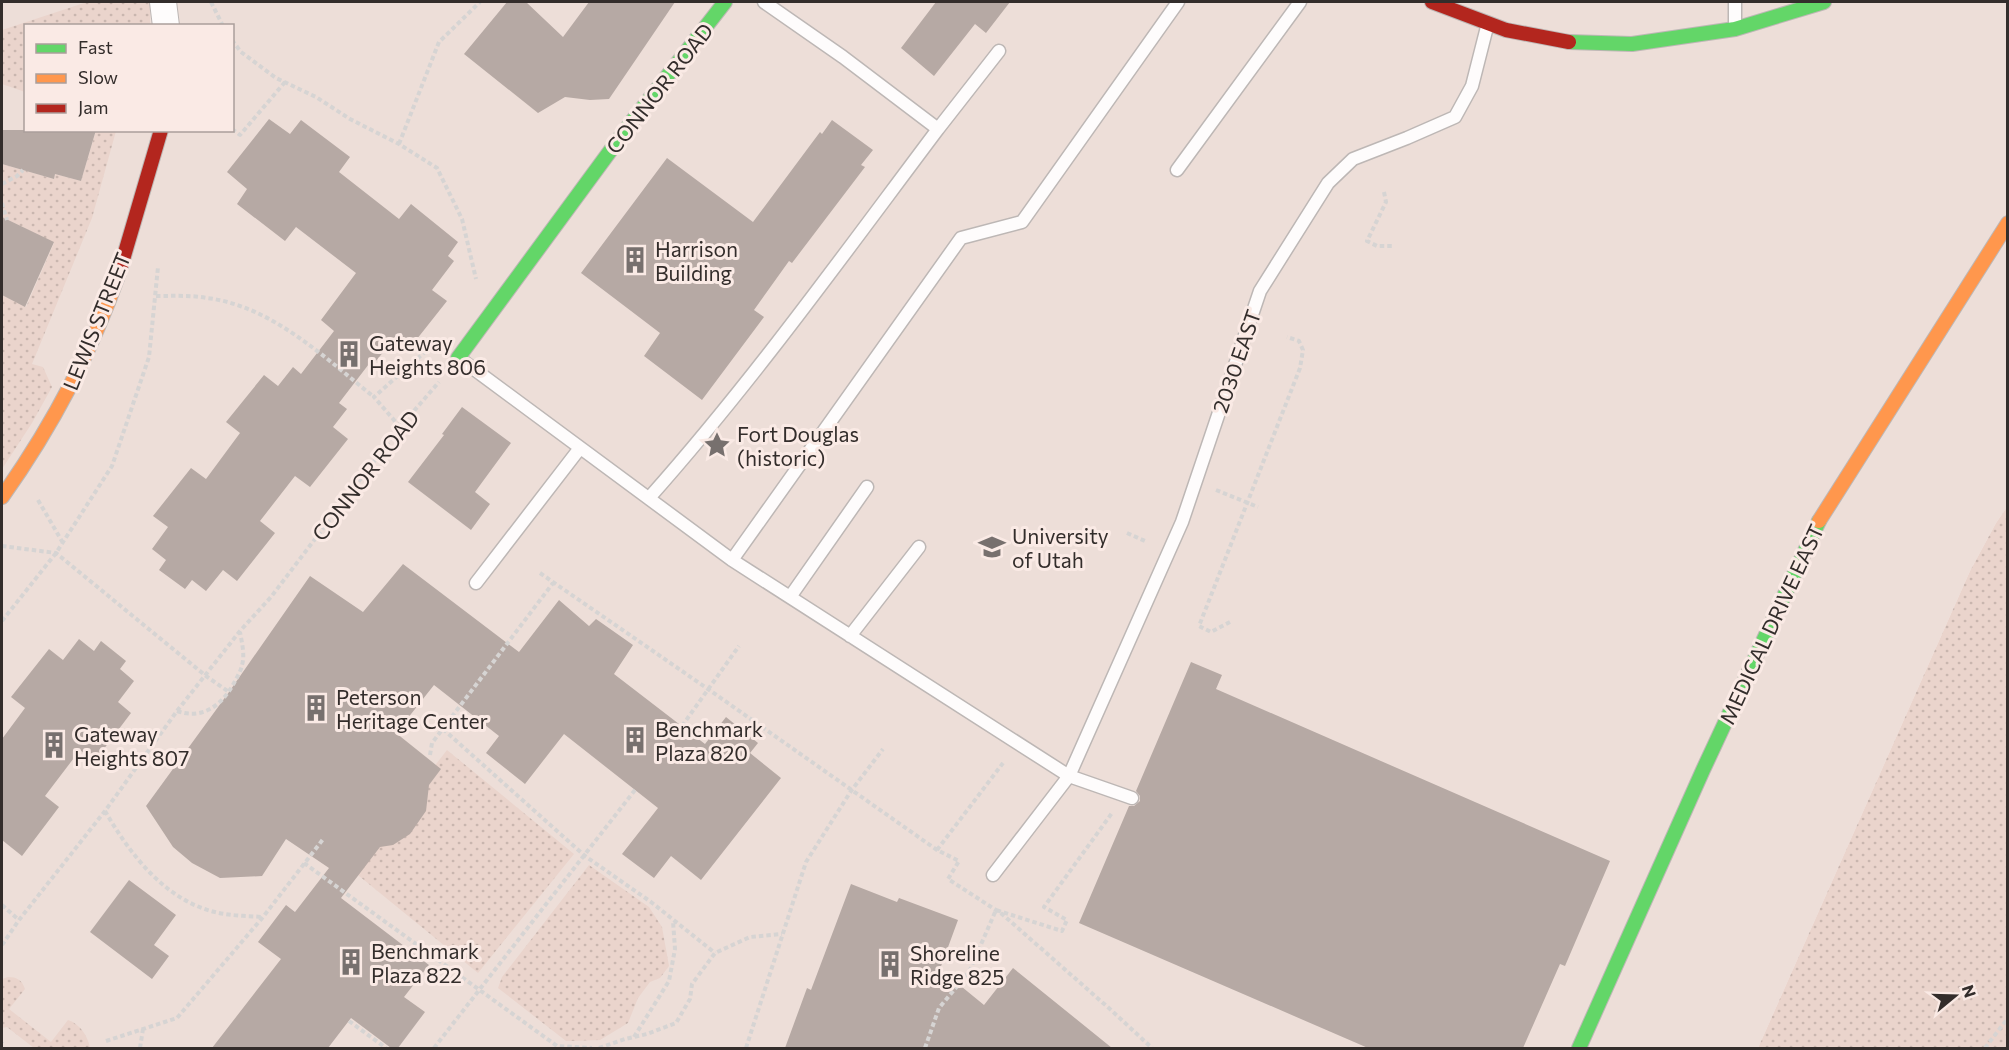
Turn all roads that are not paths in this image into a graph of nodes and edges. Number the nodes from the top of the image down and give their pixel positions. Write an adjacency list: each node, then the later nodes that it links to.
1 (163, 2): 10 (street)
2 (725, 2): 17 (street, CONNOR ROAD)
3 (764, 2): 13 (lane)
4 (1178, 2): 23 (lane)
5 (1300, 2): 15 (lane)
6 (1436, 2): 9 (street)
7 (1735, 2): 11 (lane)
8 (1824, 2): 11 (street)
9 (1488, 23): 11 (street); 27 (lane, 2030 EAST)
10 (166, 24)
11 (1735, 29)
12 (999, 51): 13 (lane)
13 (938, 129): 21 (lane)
14 (160, 132): 20 (street, LEWIS STREET)
15 (1177, 170)
16 (2007, 223): 30 (street, MEDICAL DRIVE EAST)
17 (458, 358): 18 (lane)
18 (580, 448): 21 (lane); 24 (lane)
19 (867, 487): 25 (lane)
20 (2, 497)
21 (649, 498): 23 (lane)
22 (919, 547): 26 (lane)
23 (732, 560): 25 (lane)
24 (476, 583)
25 (789, 597): 26 (lane)
26 (850, 636): 27 (lane)
27 (1069, 776): 28 (lane); 29 (lane, 2030 EAST)
28 (1132, 798)
29 (993, 875)
30 (1579, 1048)

